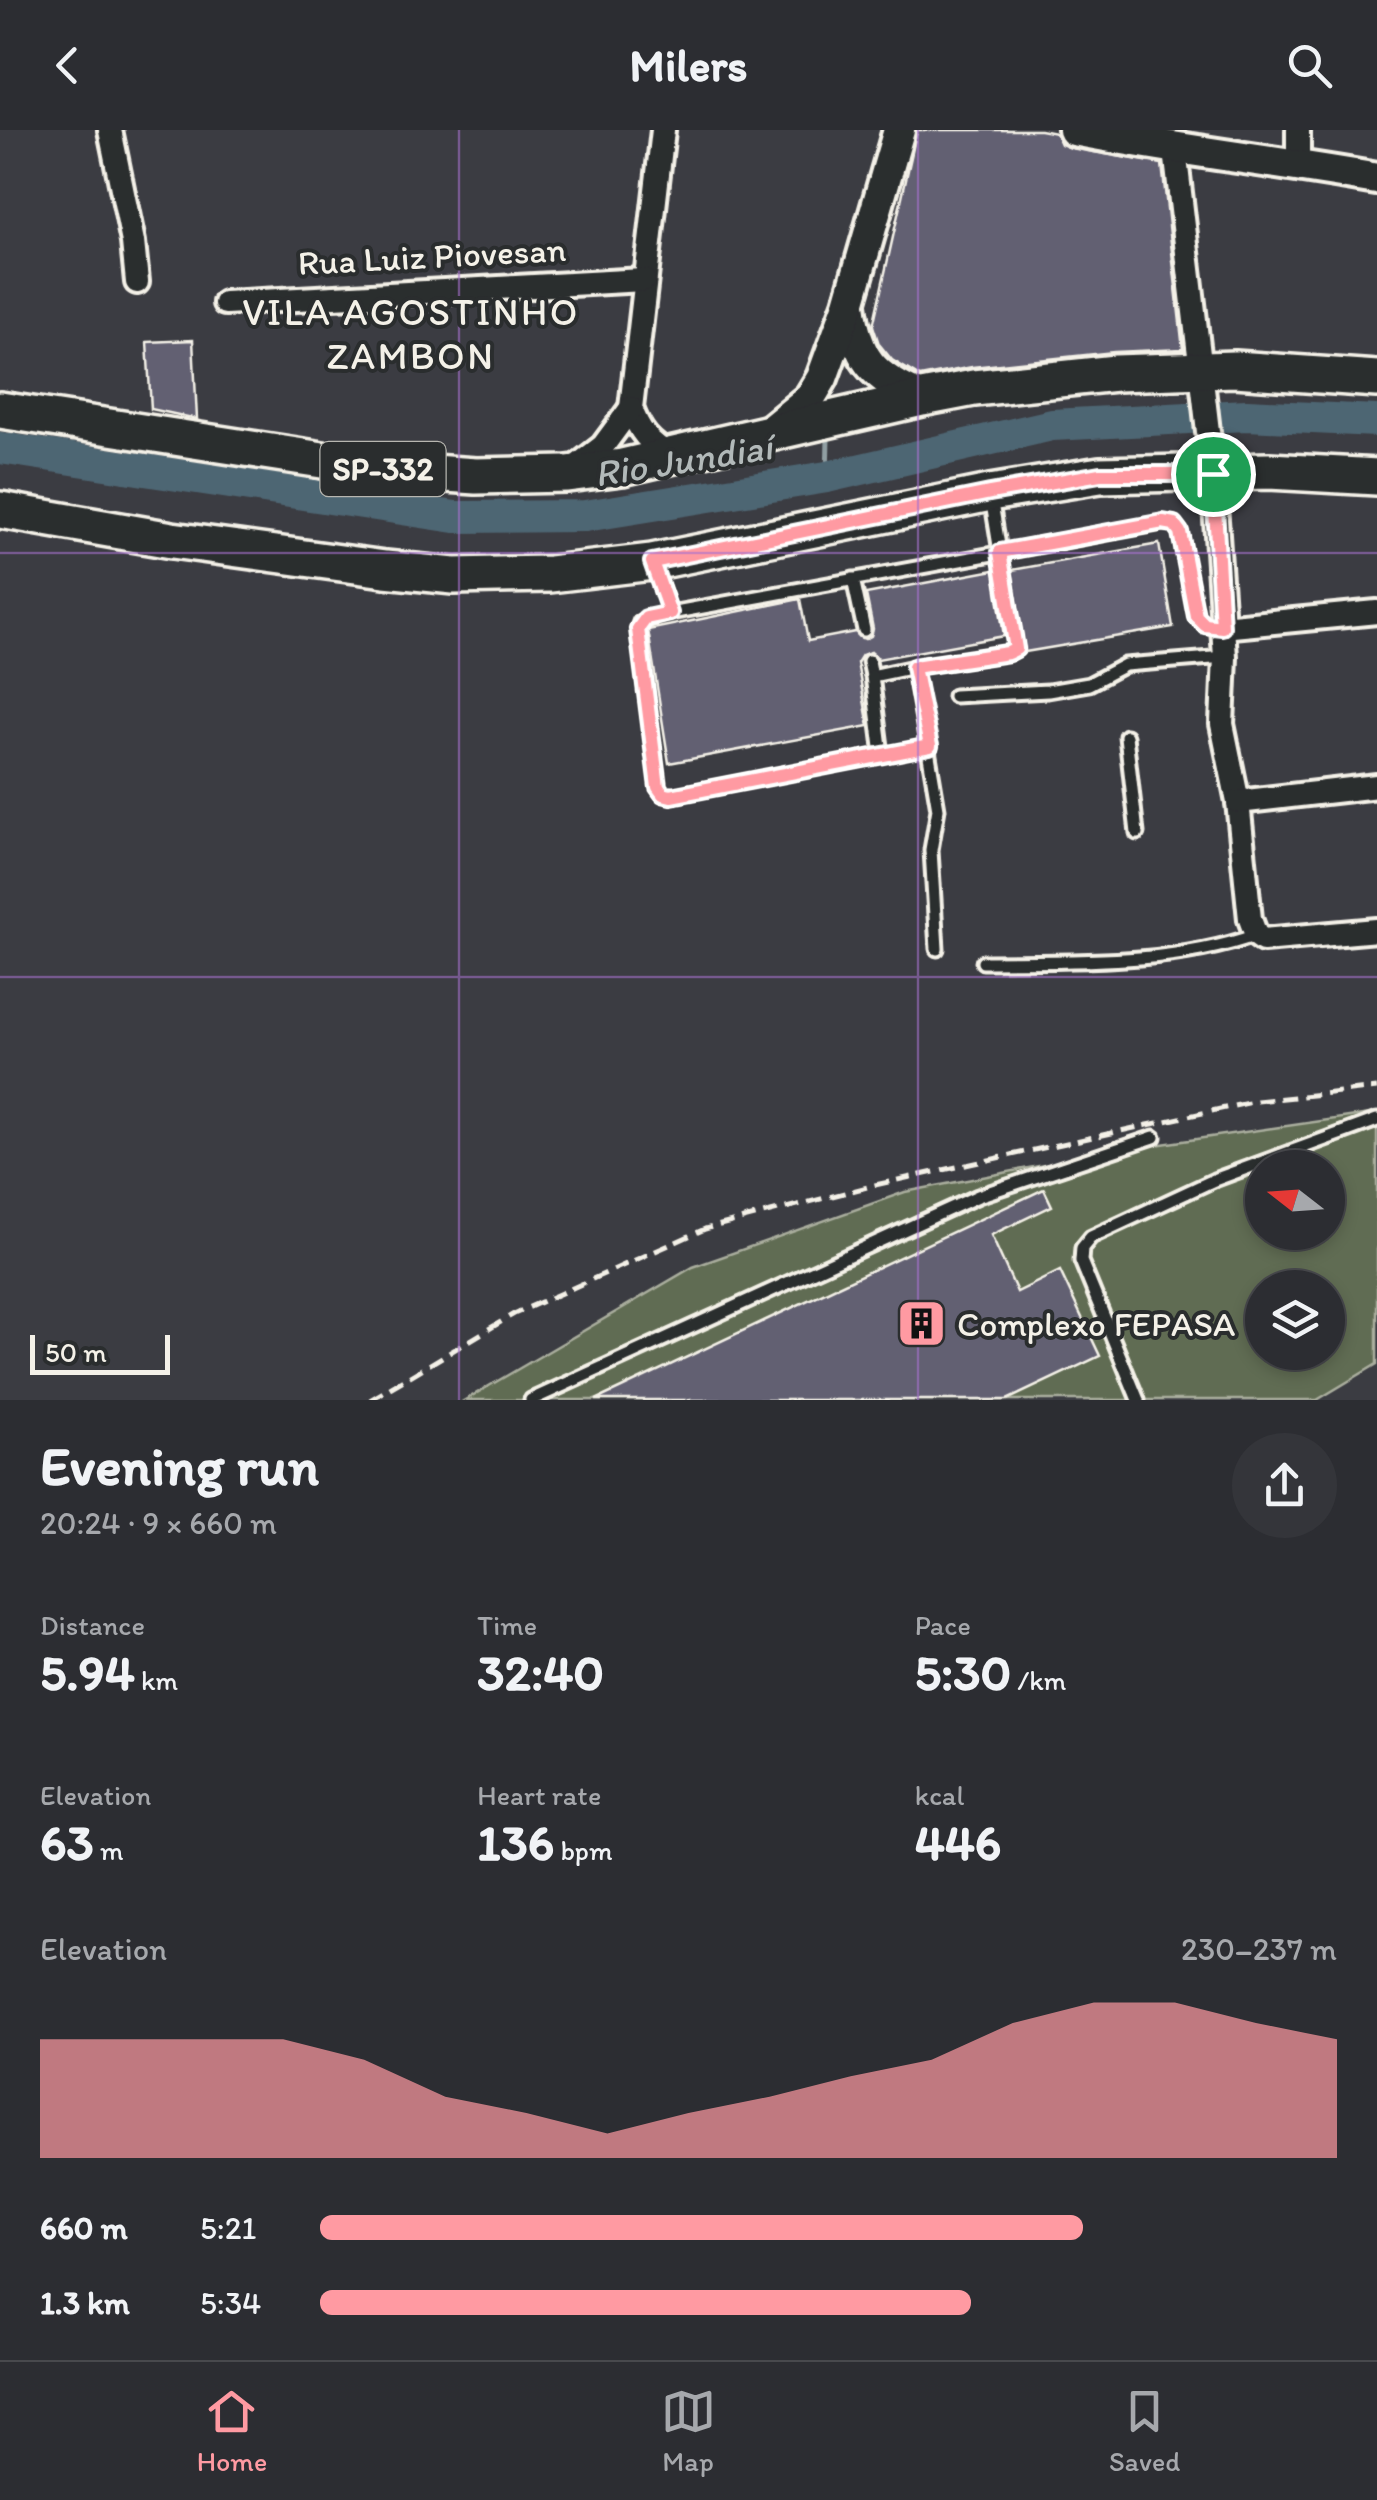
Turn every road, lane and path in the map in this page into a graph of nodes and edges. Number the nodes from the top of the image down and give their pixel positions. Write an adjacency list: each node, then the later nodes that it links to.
1 (110, 130): 10 (street)
2 (663, 130): 9 (street)
3 (899, 130): 12 (street)
4 (1074, 130): 6 (street)
5 (1298, 130): 7 (street)
6 (1175, 150): 7 (street); 14 (street)
7 (1298, 165): 8 (street)
8 (1377, 179)
9 (644, 280): 11 (street, Rua Luiz Piovesan); 18 (street)
10 (138, 282)
11 (224, 303)
12 (849, 304): 13 (street); 16 (street)
13 (827, 362): 16 (street); 20 (street)
14 (1202, 379): 15 (main road, SP-332); 17 (main road, SP-332); 22 (street)
15 (1377, 379)
16 (887, 383): 17 (street)
17 (922, 398): 20 (main road, SP-332)
18 (631, 408): 21 (street); 23 (street)
19 (0, 410): 23 (main road, SP-332)
20 (766, 434): 21 (main road, SP-332)
21 (670, 456): 23 (main road, SP-332)
22 (1212, 464): 24 (main road); 25 (main road); 32 (street)
23 (567, 474)
24 (1377, 477)
25 (990, 493): 27 (lane); 28 (main road)
26 (0, 510): 28 (main road)
27 (1000, 552): 29 (lane); 32 (lane); 36 (lane)
28 (652, 562): 31 (lane)
29 (853, 579): 31 (lane); 33 (lane)
30 (1377, 612): 32 (street)
31 (670, 613): 41 (lane)
32 (1222, 627): 34 (street)
33 (864, 630)
34 (1224, 657): 38 (lane); 43 (street)
35 (869, 661): 37 (lane)
36 (914, 667): 37 (lane); 40 (lane)
37 (872, 676): 41 (lane)
38 (954, 696)
39 (1126, 736): 44 (lane)
40 (930, 746): 41 (lane); 47 (lane)
41 (882, 755)
42 (1377, 786): 43 (street)
43 (1238, 802): 45 (street)
44 (1136, 832)
45 (1253, 927): 46 (street); 48 (lane)
46 (1377, 930)
47 (938, 949)
48 (983, 962)
49 (1377, 1120): 52 (lane)
50 (1154, 1137): 51 (lane)
51 (530, 1400)
52 (1138, 1400)

